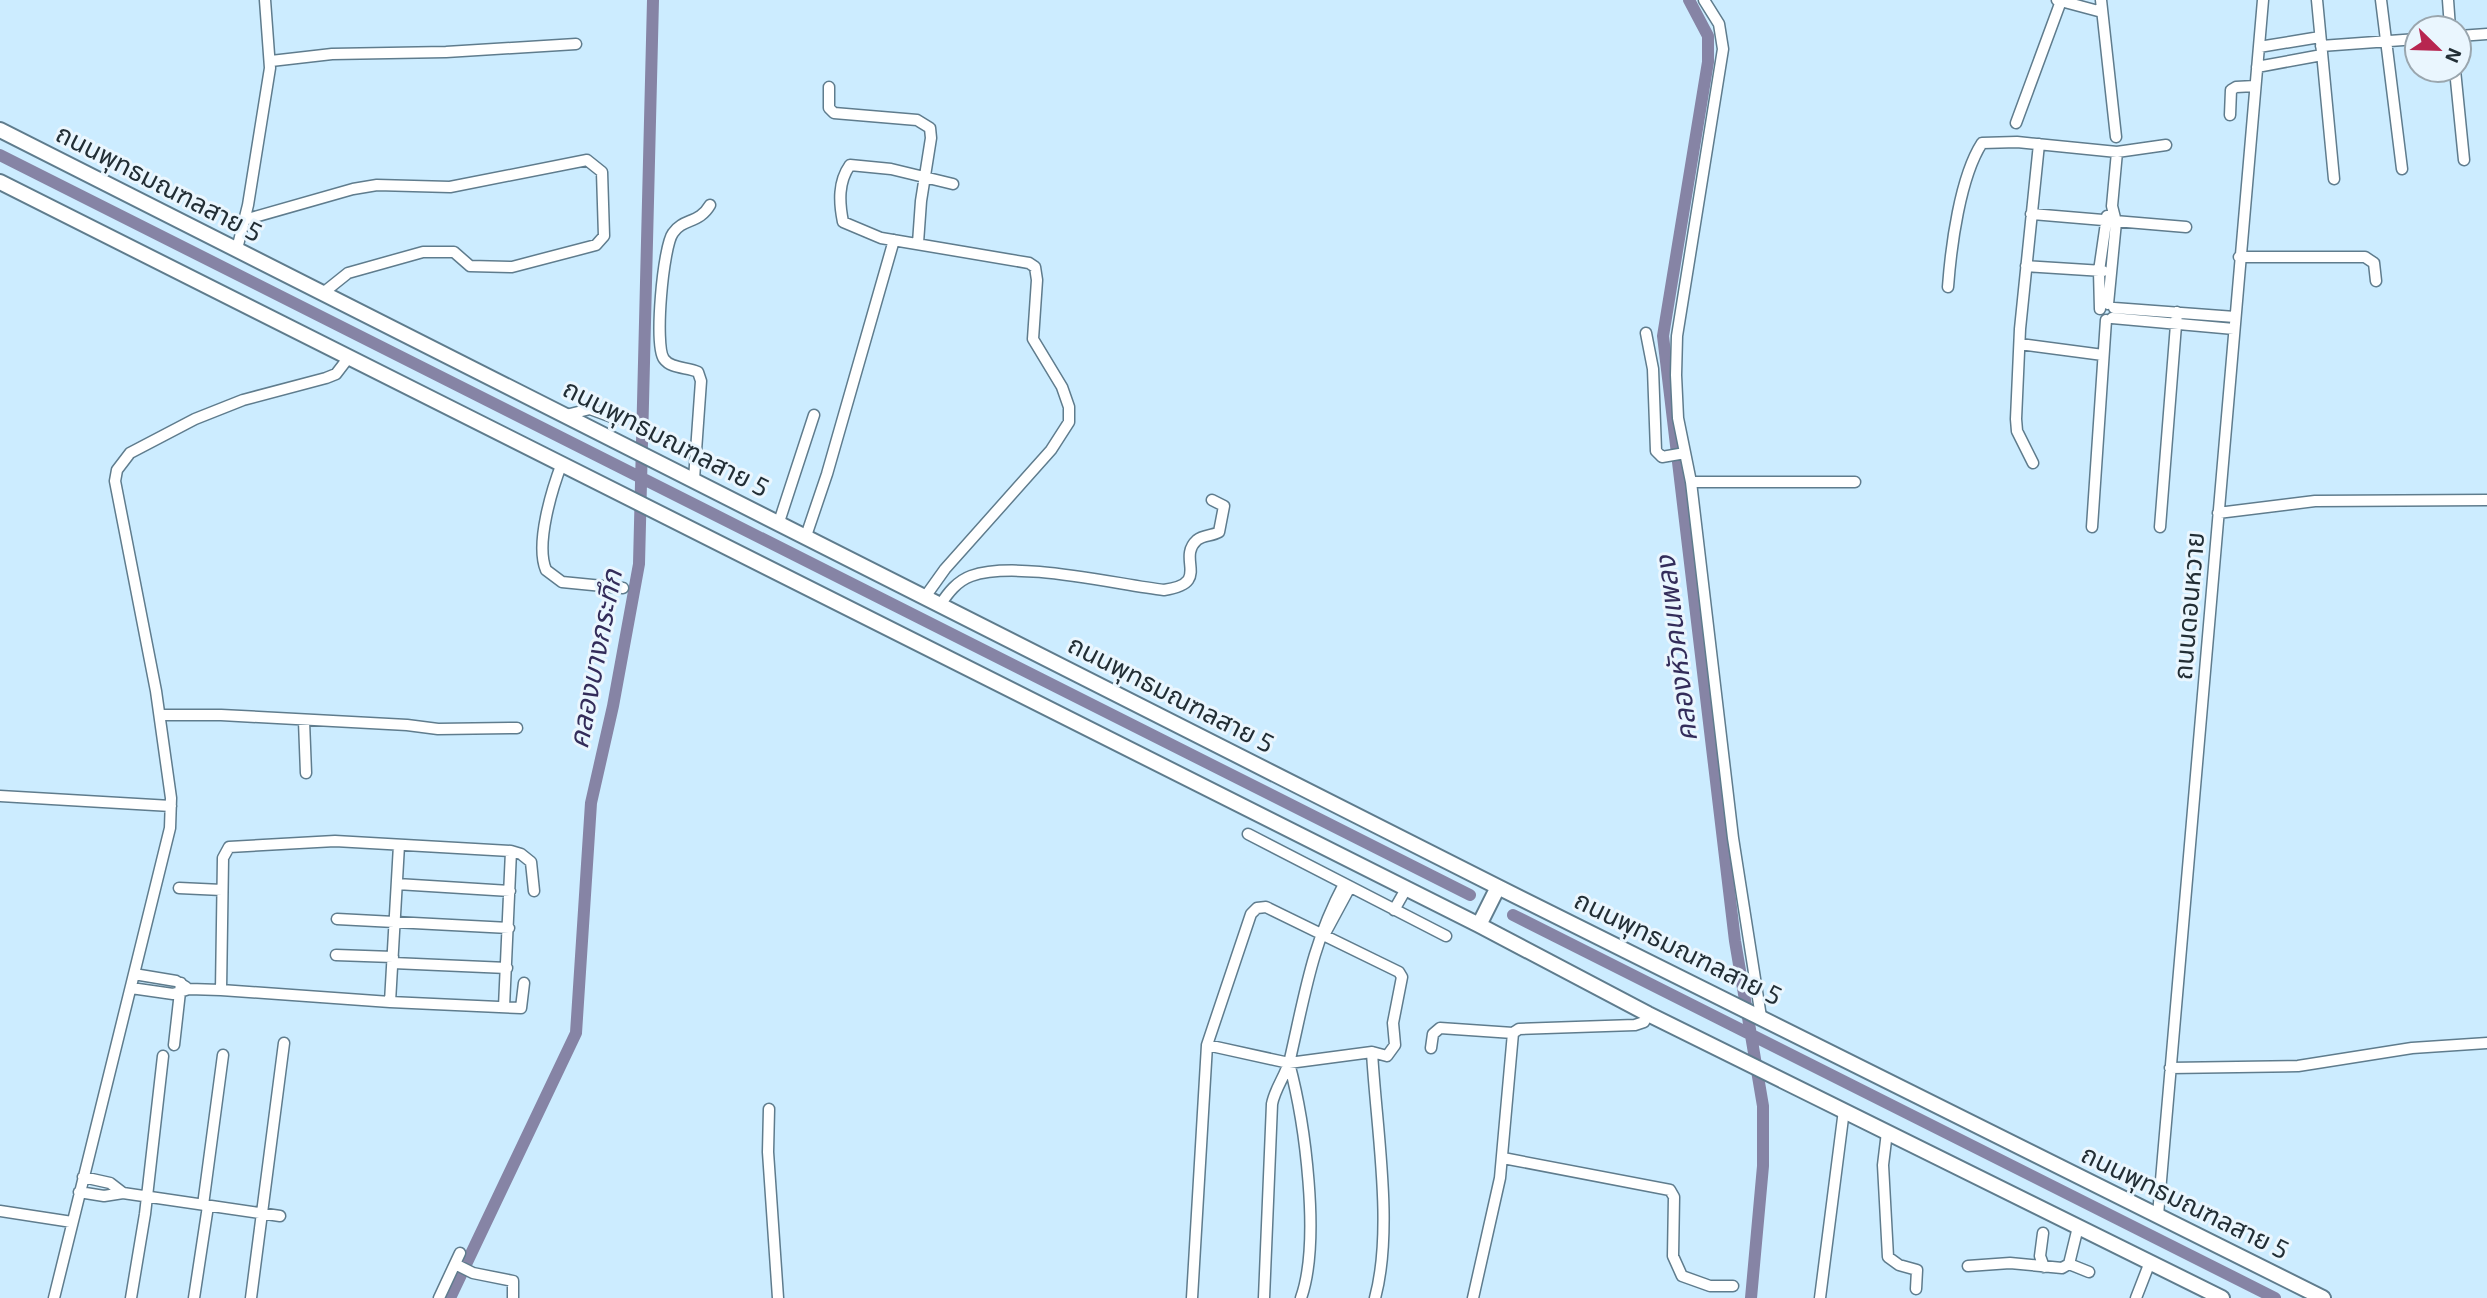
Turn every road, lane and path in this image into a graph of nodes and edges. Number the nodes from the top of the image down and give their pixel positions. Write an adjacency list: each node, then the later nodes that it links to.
1 (265, 0): 14 (street)
2 (1704, 0): 59 (street)
3 (2101, 0): 8 (street)
4 (2263, 0): 13 (street, ถนนดอนหวาย)
5 (2317, 0): 12 (street)
6 (2381, 0): 10 (street)
7 (2059, 1): 8 (street); 20 (street)
8 (2102, 12): 22 (street)
9 (2403, 40): 10 (street)
10 (2386, 41): 12 (street); 27 (street)
11 (576, 44): 14 (street)
12 (2321, 46): 13 (street); 15 (street); 29 (street)
13 (2259, 47): 15 (street, ถนนดอนหวาย)
14 (271, 61): 34 (street)
15 (2257, 66): 17 (street, ถนนดอนหวาย)
16 (2456, 84): 26 (street)
17 (2255, 86): 19 (street); 40 (street, ถนนดอนหวาย)
18 (829, 87): 28 (street)
19 (2230, 115)
20 (2017, 123)
21 (0, 130): 39 (main road, ถนนพุทธมณฑลสาย 5)
22 (2116, 136)
23 (2039, 144): 25 (street); 33 (street); 45 (street)
24 (2166, 145): 25 (street)
25 (2117, 152): 35 (street)
26 (2464, 160)
27 (2402, 169)
28 (925, 179): 31 (street); 37 (street); 38 (street)
29 (2334, 179)
30 (0, 182): 55 (main road)
31 (953, 184)
32 (710, 205): 62 (street)
33 (2031, 214): 35 (street); 41 (street)
34 (244, 220): 39 (street); 46 (street)
35 (2111, 222): 36 (street); 42 (street); 43 (street)
36 (2186, 227)
37 (894, 240): 38 (street); 71 (street)
38 (918, 243): 73 (street)
39 (237, 248): 46 (main road, ถนนพุทธมณฑลสาย 5)
40 (2239, 257): 44 (street); 49 (street, ถนนดอนหวาย)
41 (2026, 266): 42 (street); 53 (street)
42 (2099, 271): 43 (street); 47 (street)
43 (2111, 272): 47 (street)
44 (2376, 281)
45 (1948, 287)
46 (323, 293): 56 (main road, ถนนพุทธมณฑลสาย 5)
47 (2108, 312): 48 (street); 50 (street); 54 (street)
48 (2176, 312): 49 (street); 50 (street)
49 (2235, 317): 51 (street, ถนนดอนหวาย)
50 (2176, 324): 51 (street); 70 (street)
51 (2234, 329): 67 (street, ถนนดอนหวาย)
52 (1646, 333): 59 (street)
53 (2020, 344): 54 (street); 61 (street)
54 (2103, 355): 69 (street)
55 (349, 357): 60 (main road); 75 (street)
56 (566, 415): 58 (street); 62 (main road, ถนนพุทธมณฑลสาย 5)
57 (814, 415): 68 (street)
58 (617, 419)
59 (1682, 454): 63 (street)
60 (562, 463): 72 (street); 88 (main road)
61 (2033, 463)
62 (694, 479): 68 (main road, ถนนพุทธมณฑลสาย 5)
63 (1691, 482): 64 (street); 110 (street)
64 (1855, 482)
65 (1212, 500): 74 (street)
66 (2487, 500): 67 (street)
67 (2218, 513): 121 (street, ถนนดอนหวาย)
68 (779, 523): 71 (main road, ถนนพุทธมณฑลสาย 5)
69 (2092, 527)
70 (2160, 527)
71 (806, 536): 73 (main road, ถนนพุทธมณฑลสาย 5)
72 (623, 588)
73 (925, 597): 74 (main road, ถนนพุทธมณฑลสาย 5)
74 (940, 605): 86 (main road, ถนนพุทธมณฑลสาย 5)
75 (160, 715): 76 (street); 80 (street)
76 (304, 721): 77 (street); 78 (street)
77 (517, 728)
78 (306, 773)
79 (0, 796): 80 (street)
80 (171, 806): 102 (street)
81 (1248, 834): 85 (street)
82 (399, 845): 83 (street); 84 (street); 89 (street)
83 (510, 851): 90 (street); 91 (street)
84 (397, 884): 90 (street); 94 (street)
85 (1347, 886): 92 (street); 98 (street)
86 (1498, 887): 95 (main road); 110 (main road, ถนนพุทธมณฑลสาย 5)
87 (180, 888): 89 (street)
88 (1406, 889): 92 (street); 95 (main road)
89 (222, 890): 106 (street)
90 (510, 891): 96 (street)
91 (534, 891)
92 (1394, 910): 97 (street)
93 (338, 919): 94 (street)
94 (394, 920): 96 (street); 100 (street)
95 (1479, 925): 109 (main road)
96 (509, 928): 101 (street)
97 (1446, 936)
98 (1321, 937): 115 (street); 117 (street); 120 (street)
99 (336, 955): 100 (street)
100 (393, 960): 101 (street); 107 (street)
101 (507, 968): 108 (street)
102 (134, 975): 104 (street); 105 (street)
103 (524, 983): 108 (street)
104 (131, 988): 105 (street); 126 (street)
105 (184, 989): 106 (street); 114 (street)
106 (220, 989): 107 (street)
107 (390, 1002): 108 (street)
108 (504, 1007)
109 (1648, 1014): 111 (street); 123 (main road)
110 (1760, 1017): 133 (main road, ถนนพุทธมณฑลสาย 5)
111 (1513, 1034): 116 (street); 125 (street)
112 (2487, 1043): 121 (street)
113 (284, 1044): 132 (street)
114 (174, 1045)
115 (1208, 1045): 120 (street); 154 (street)
116 (1431, 1048)
117 (1372, 1052): 120 (street); 157 (street)
118 (223, 1055): 130 (street)
119 (163, 1056): 129 (street)
120 (1289, 1063): 155 (street); 156 (street)
121 (2170, 1068): 133 (street, ถนนดอนหวาย)
122 (769, 1109): 153 (street)
123 (1844, 1111): 124 (main road); 159 (street)
124 (1887, 1132): 136 (main road); 146 (street)
125 (1503, 1158): 145 (street); 158 (street)
126 (83, 1177): 127 (street); 128 (street)
127 (79, 1192): 128 (street); 135 (street)
128 (122, 1193): 129 (street)
129 (146, 1197): 130 (street); 148 (street)
130 (205, 1205): 132 (street); 149 (street)
131 (0, 1211): 135 (street)
132 (262, 1213): 134 (street); 150 (street)
133 (2158, 1215): 162 (main road, ถนนพุทธมณฑลสาย 5)
134 (281, 1216)
135 (72, 1222): 147 (street)
136 (2078, 1227): 139 (main road); 140 (street)
137 (2043, 1233): 143 (street)
138 (460, 1253): 141 (street)
139 (2150, 1262): 160 (street); 161 (main road)
140 (2069, 1264): 143 (street); 144 (street)
141 (457, 1265): 151 (street); 152 (street)
142 (1968, 1266): 143 (street)
143 (2044, 1267)
144 (2089, 1272)
145 (1733, 1286)
146 (1916, 1289)
147 (54, 1298)
148 (131, 1298)
149 (194, 1298)
150 (251, 1298)
151 (439, 1298)
152 (513, 1298)
153 (778, 1298)
154 (1192, 1298)
155 (1264, 1298)
156 (1301, 1298)
157 (1375, 1298)
158 (1473, 1298)
159 (1820, 1298)
160 (2136, 1298)
161 (2222, 1298)
162 (2323, 1298)

